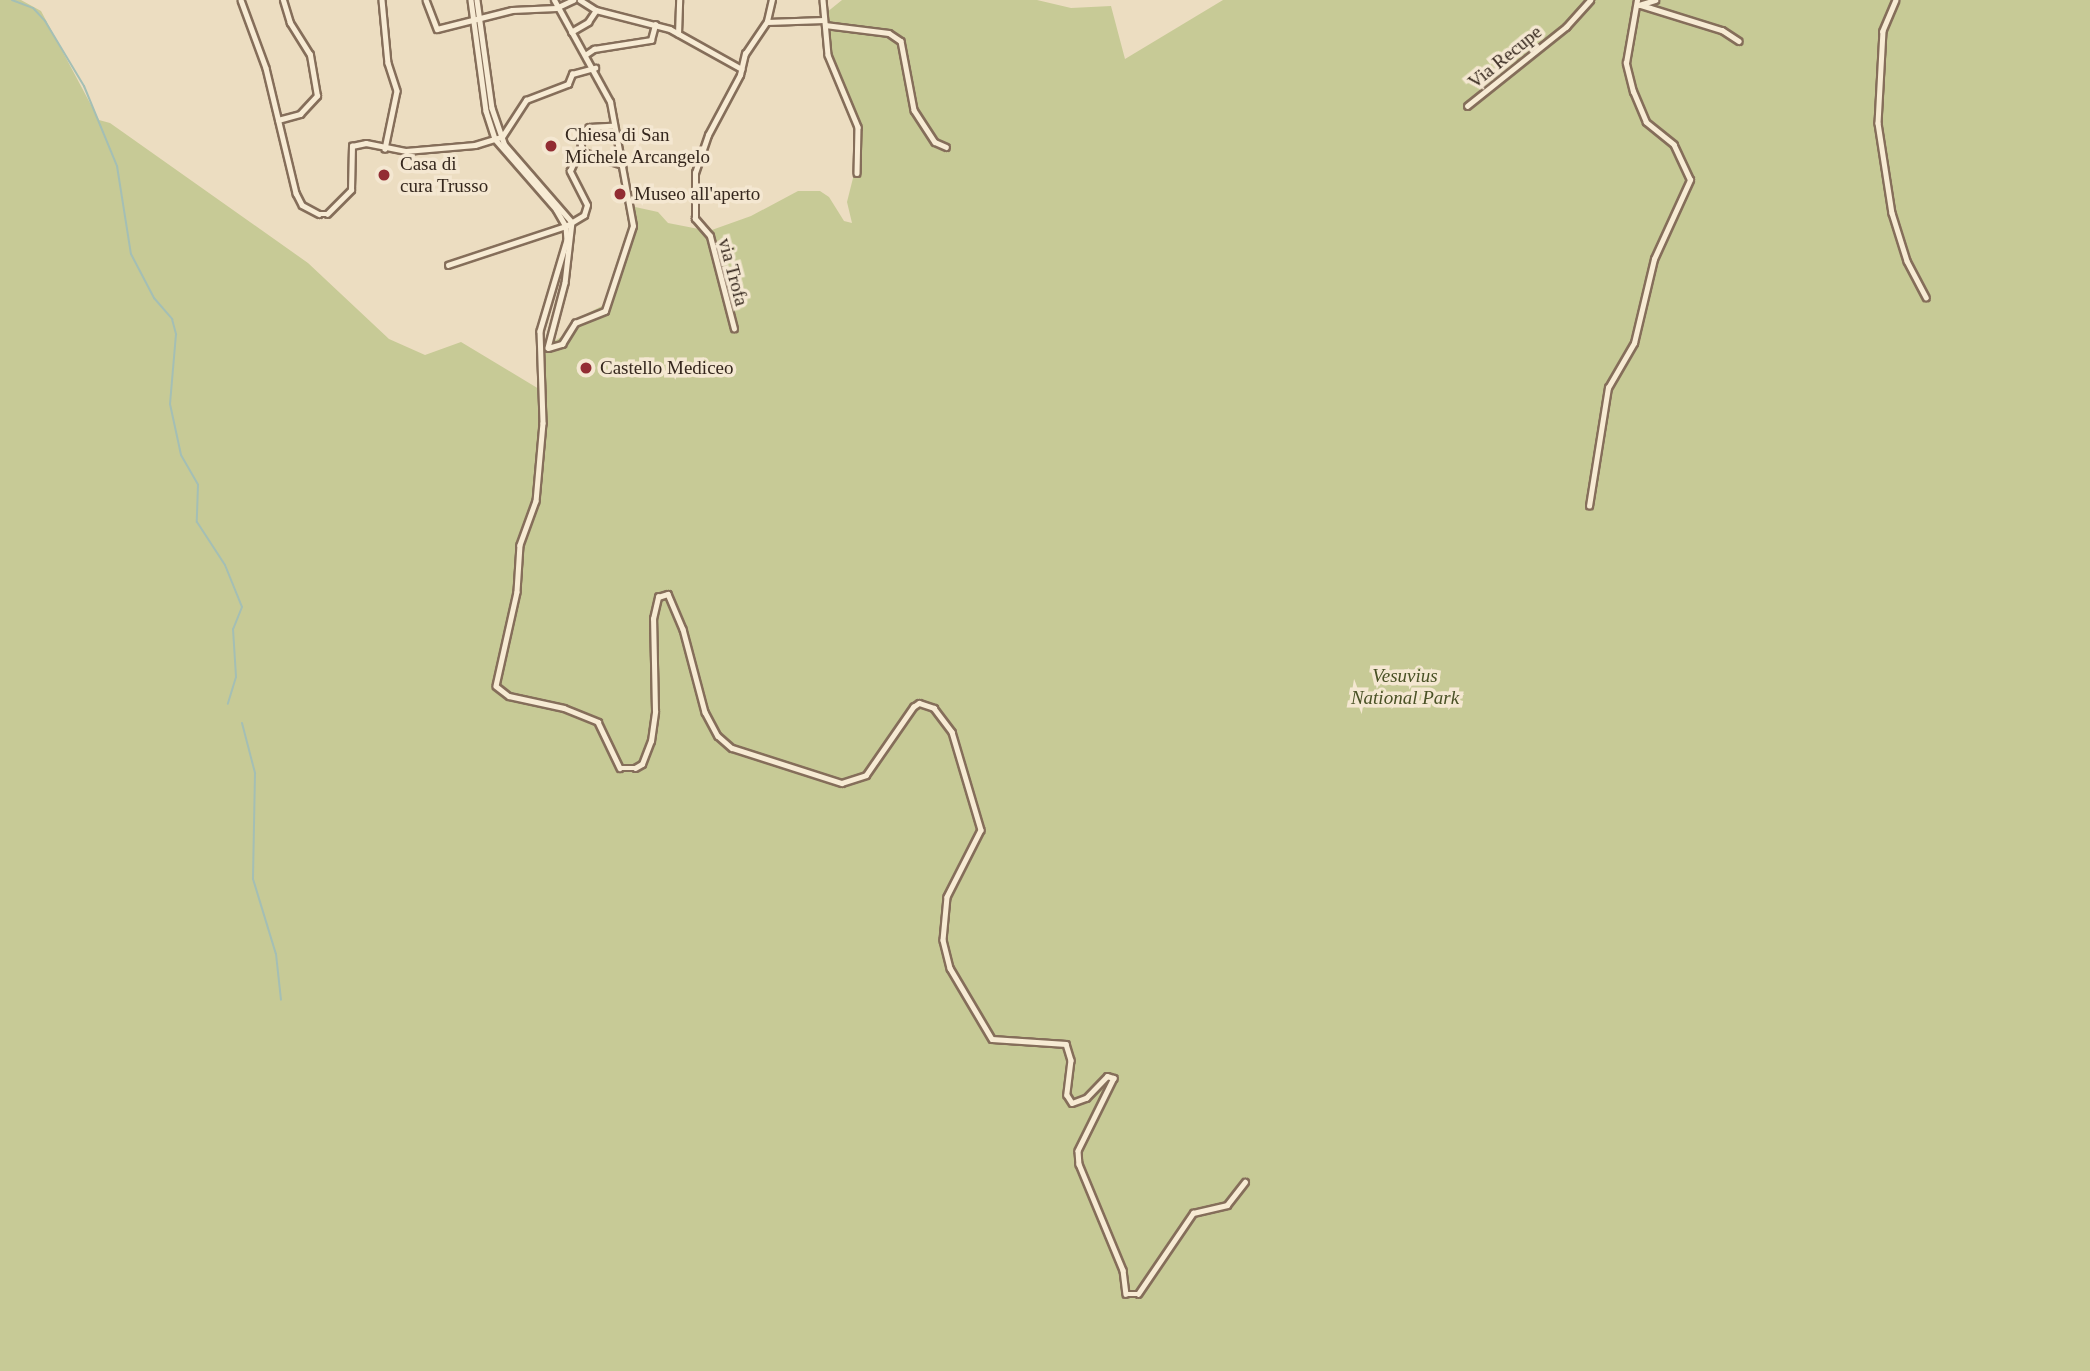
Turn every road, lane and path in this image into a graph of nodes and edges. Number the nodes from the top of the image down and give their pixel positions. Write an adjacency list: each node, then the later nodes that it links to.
1 (242, 0): 31 (street)
2 (283, 0): 31 (street)
3 (382, 0): 36 (street)
4 (426, 0): 20 (street)
5 (471, 0): 20 (street)
6 (477, 0): 19 (street)
7 (554, 0): 17 (street)
8 (573, 0): 17 (street)
9 (580, 0): 18 (street)
10 (679, 0): 25 (street)
11 (772, 0): 22 (street, via Trofa)
12 (823, 0): 21 (street)
13 (1590, 0): 30 (street, Via Recupe)
14 (1655, 0): 16 (street)
15 (1896, 0): 43 (street)
16 (1639, 3): 26 (street); 47 (street)
17 (556, 8): 19 (street); 24 (street)
18 (596, 10): 23 (street); 24 (street)
19 (480, 18): 20 (street); 33 (street)
20 (473, 22): 34 (street)
21 (825, 22): 22 (street); 35 (street); 39 (street)
22 (766, 23): 29 (street, via Trofa)
23 (654, 25): 25 (street); 27 (street)
24 (571, 32): 27 (street)
25 (678, 34): 29 (street)
26 (1739, 41)
27 (585, 55): 28 (street)
28 (594, 68): 32 (street); 33 (street)
29 (742, 69): 44 (street, via Trofa)
30 (1467, 106)
31 (278, 120): 36 (street)
32 (611, 126): 37 (street); 38 (street)
33 (502, 137): 34 (street); 40 (street)
34 (495, 139): 36 (street); 41 (street)
35 (946, 147)
36 (385, 149)
37 (580, 151): 38 (street); 40 (street)
38 (623, 165): 46 (street)
39 (857, 173)
40 (572, 222): 41 (street); 46 (street)
41 (566, 226): 42 (street); 45 (street)
42 (448, 265)
43 (1926, 297)
44 (734, 329)
45 (542, 346): 46 (street); 48 (street)
46 (548, 348)
47 (1589, 506)
48 (1245, 1182)

